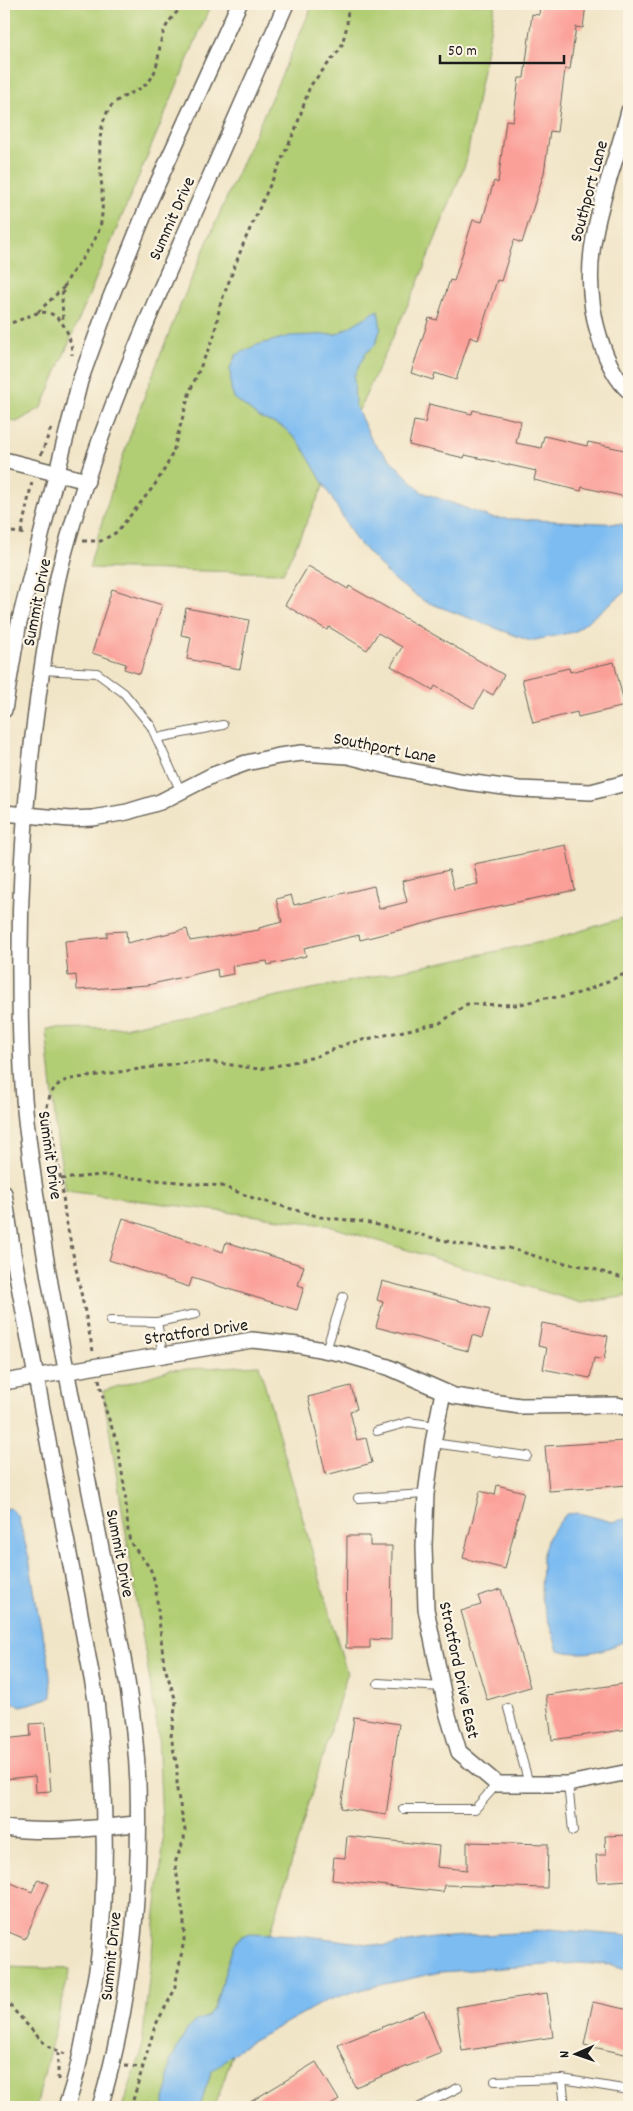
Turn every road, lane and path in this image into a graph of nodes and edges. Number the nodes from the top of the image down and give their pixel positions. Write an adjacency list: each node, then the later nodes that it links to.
1 (184, 4): 6 (path)
2 (239, 4): 15 (street, Summit Drive)
3 (286, 4): 16 (street, Summit Drive)
4 (348, 4): 20 (path)
5 (629, 111): 11 (street, Southport Lane)
6 (64, 287): 7 (path); 8 (path)
7 (37, 313): 8 (path); 9 (path)
8 (63, 322): 10 (path)
9 (4, 324)
10 (71, 362)
11 (629, 391)
12 (52, 426): 14 (path)
13 (4, 460): 14 (street)
14 (37, 468): 15 (street); 18 (path)
15 (56, 473): 16 (street); 19 (street, Summit Drive)
16 (87, 481): 20 (street, Summit Drive)
17 (4, 531): 18 (path)
18 (21, 533): 19 (path)
19 (40, 535): 22 (street, Summit Drive)
20 (69, 539): 21 (street, Summit Drive)
21 (42, 670): 24 (lane); 28 (street, Summit Drive)
22 (4, 710)
23 (223, 725): 24 (lane)
24 (157, 738): 26 (lane)
25 (629, 782): 26 (street, Southport Lane)
26 (181, 792): 28 (street, Southport Lane)
27 (4, 813): 28 (street, Southport Lane)
28 (24, 815): 40 (street, Summit Drive)
29 (629, 972): 30 (path)
30 (60, 1179): 32 (path); 39 (path)
31 (4, 1193): 41 (street, Summit Drive)
32 (629, 1280)
33 (343, 1297): 37 (lane)
34 (196, 1314): 36 (lane)
35 (110, 1321): 36 (lane)
36 (157, 1322): 38 (lane)
37 (326, 1350): 38 (street, Stratford Drive); 43 (street, Stratford Drive)
38 (163, 1355): 39 (street, Stratford Drive)
39 (96, 1366): 40 (street, Stratford Drive); 69 (path)
40 (67, 1370): 41 (street, Stratford Drive); 59 (street, Summit Drive)
41 (36, 1376): 42 (street, Stratford Drive); 60 (street, Summit Drive)
42 (4, 1382)
43 (443, 1392): 44 (street); 45 (street, Stratford Drive East)
44 (629, 1408)
45 (436, 1426): 46 (lane); 47 (street, Stratford Drive East)
46 (377, 1431)
47 (433, 1443): 48 (lane); 49 (street, Stratford Drive East)
48 (527, 1456)
49 (426, 1494): 50 (lane); 52 (street, Stratford Drive East)
50 (358, 1498)
51 (378, 1683): 52 (lane)
52 (442, 1687): 55 (street, Stratford Drive East)
53 (508, 1708): 56 (lane)
54 (629, 1772): 57 (street)
55 (496, 1784): 56 (street); 58 (lane)
56 (529, 1784): 57 (street)
57 (568, 1784): 62 (lane)
58 (403, 1808)
59 (137, 1824): 60 (street); 68 (street, Summit Drive)
60 (104, 1827): 61 (street); 67 (street, Summit Drive)
61 (4, 1828)
62 (573, 1831)
63 (562, 2079): 64 (lane); 66 (lane); 71 (lane)
64 (495, 2081)
65 (458, 2088): 70 (lane)
66 (629, 2090)
67 (66, 2107)
68 (100, 2107)
69 (131, 2107)
70 (420, 2107)
71 (565, 2107)

